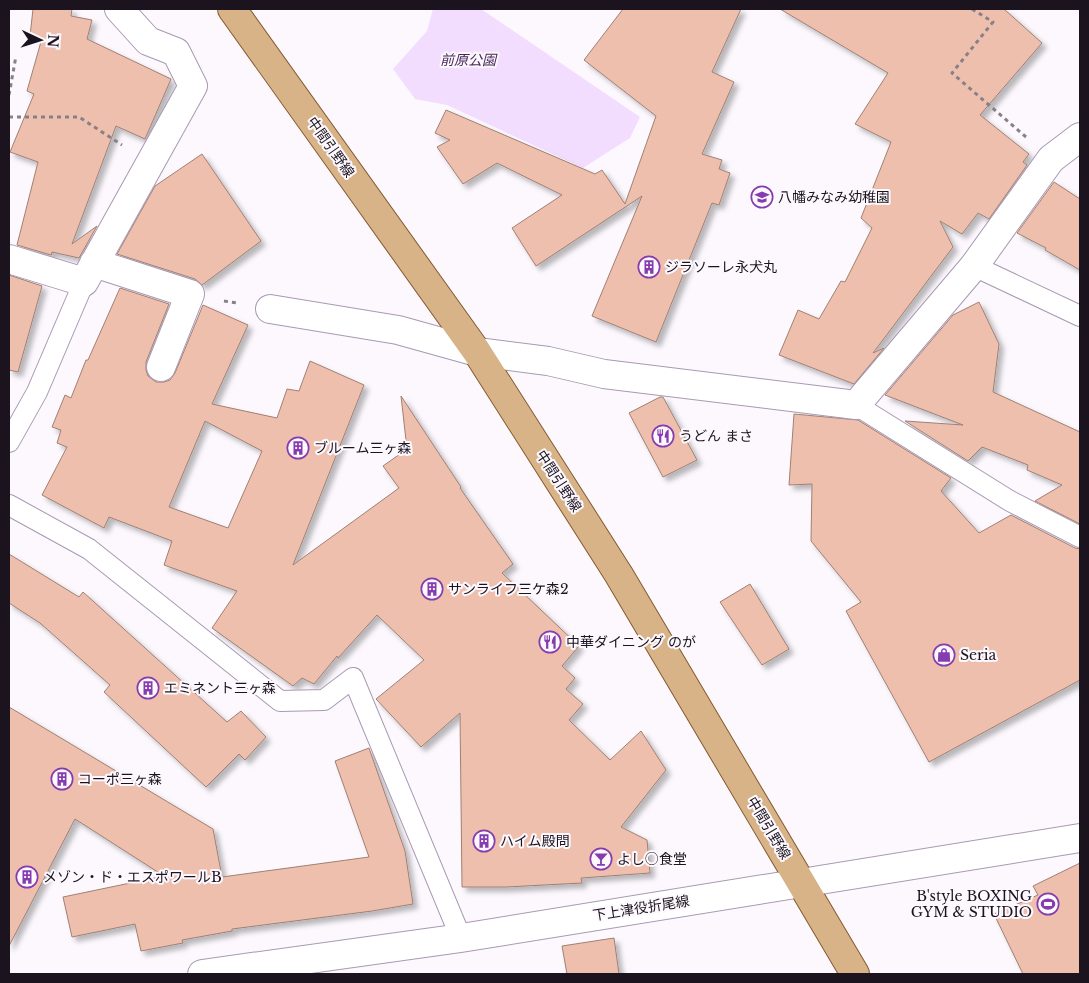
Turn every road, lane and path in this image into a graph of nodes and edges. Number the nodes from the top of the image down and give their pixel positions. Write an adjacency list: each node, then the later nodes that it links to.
1 (120, 9): 9 (street)
2 (232, 9): 16 (main road, 中間引野線)
3 (972, 9): 8 (path)
4 (16, 56): 5 (path)
5 (9, 95)
6 (9, 117): 9 (path)
7 (1080, 137): 8 (street)
8 (1051, 159): 11 (street)
9 (150, 164): 12 (street)
10 (9, 259): 12 (street)
11 (974, 266): 15 (lane); 18 (street)
12 (89, 272): 13 (street); 19 (lane)
13 (190, 294): 14 (path); 17 (street)
14 (270, 309): 16 (street)
15 (1080, 316)
16 (477, 352): 18 (street); 23 (main road, 中間引野線)
17 (162, 367)
18 (856, 405): 21 (lane)
19 (9, 442)
20 (9, 505): 24 (lane)
21 (1080, 536)
22 (1080, 838): 23 (street, 下上津役折尾線)
23 (800, 882): 24 (street, 下上津役折尾線); 26 (main road, 中間引野線)
24 (461, 938): 25 (street, 下上津役折尾線)
25 (202, 974)
26 (855, 974)

